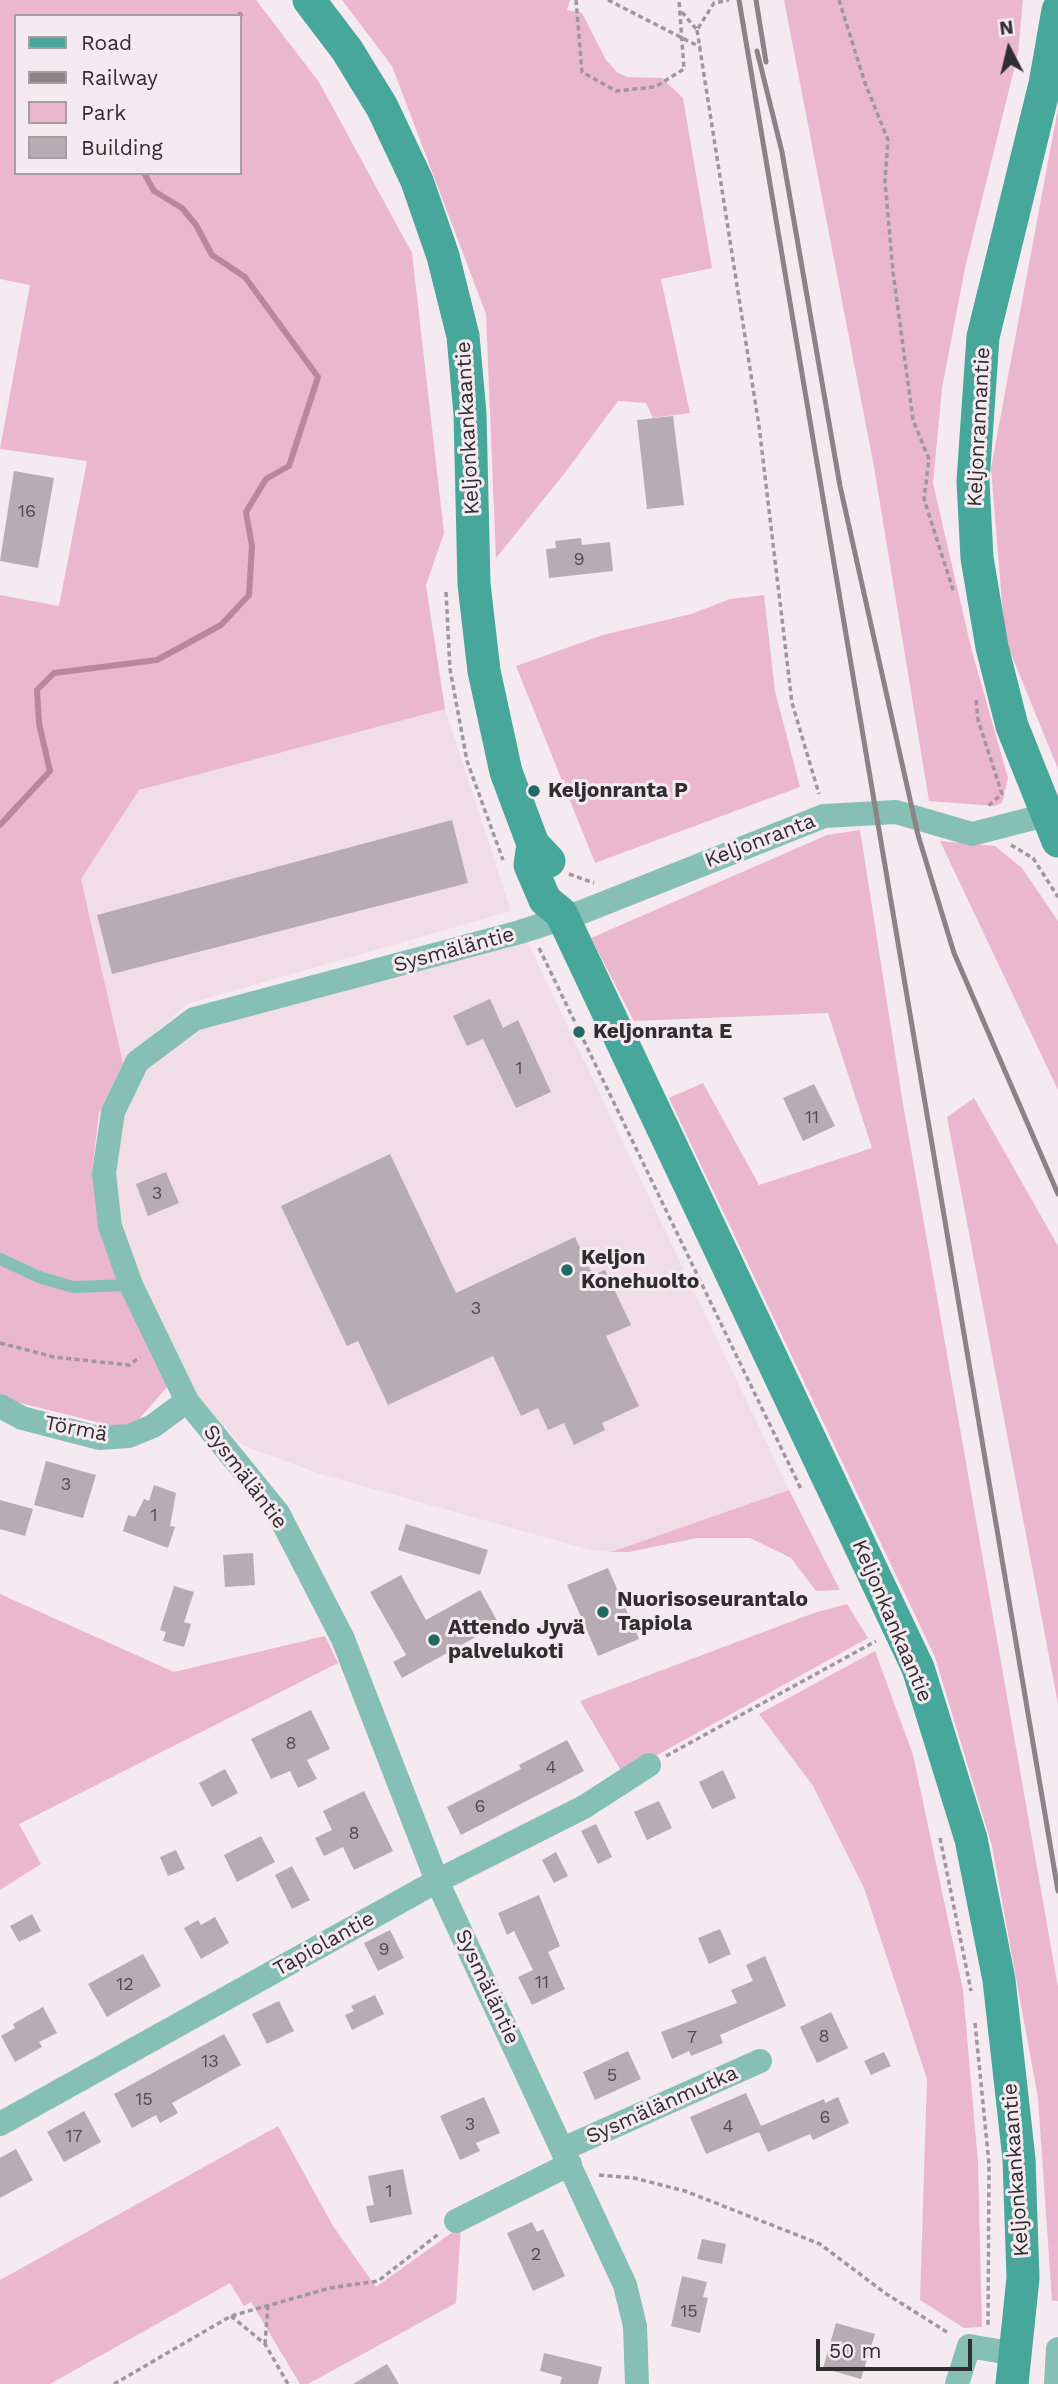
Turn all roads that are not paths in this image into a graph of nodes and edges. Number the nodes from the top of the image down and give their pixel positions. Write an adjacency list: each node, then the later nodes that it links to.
1 (309, 0): 4 (main road, Keljonkankaantie)
2 (1058, 10): 3 (main road, Keljonrannantie)
3 (1052, 828): 4 (street, Keljonranta)
4 (562, 916): 6 (street, Sysmäläntie); 16 (main road, Keljonkankaantie)
5 (0, 1259): 6 (lane)
6 (131, 1285): 7 (street, Sysmäläntie)
7 (187, 1401): 8 (street, Törmä); 10 (street, Sysmäläntie)
8 (0, 1406)
9 (649, 1765): 10 (street, Tapiolantie)
10 (437, 1881): 12 (street, Tapiolantie); 13 (street, Sysmäläntie)
11 (760, 2061): 13 (street, Sysmälänmutka)
12 (0, 2124)
13 (570, 2164): 14 (street, Sysmälänmutka); 17 (street, Sysmäläntie)
14 (456, 2221)
15 (1058, 2348): 19 (street)
16 (1013, 2369): 18 (street)
17 (637, 2384)
18 (957, 2384)
19 (1056, 2384)

